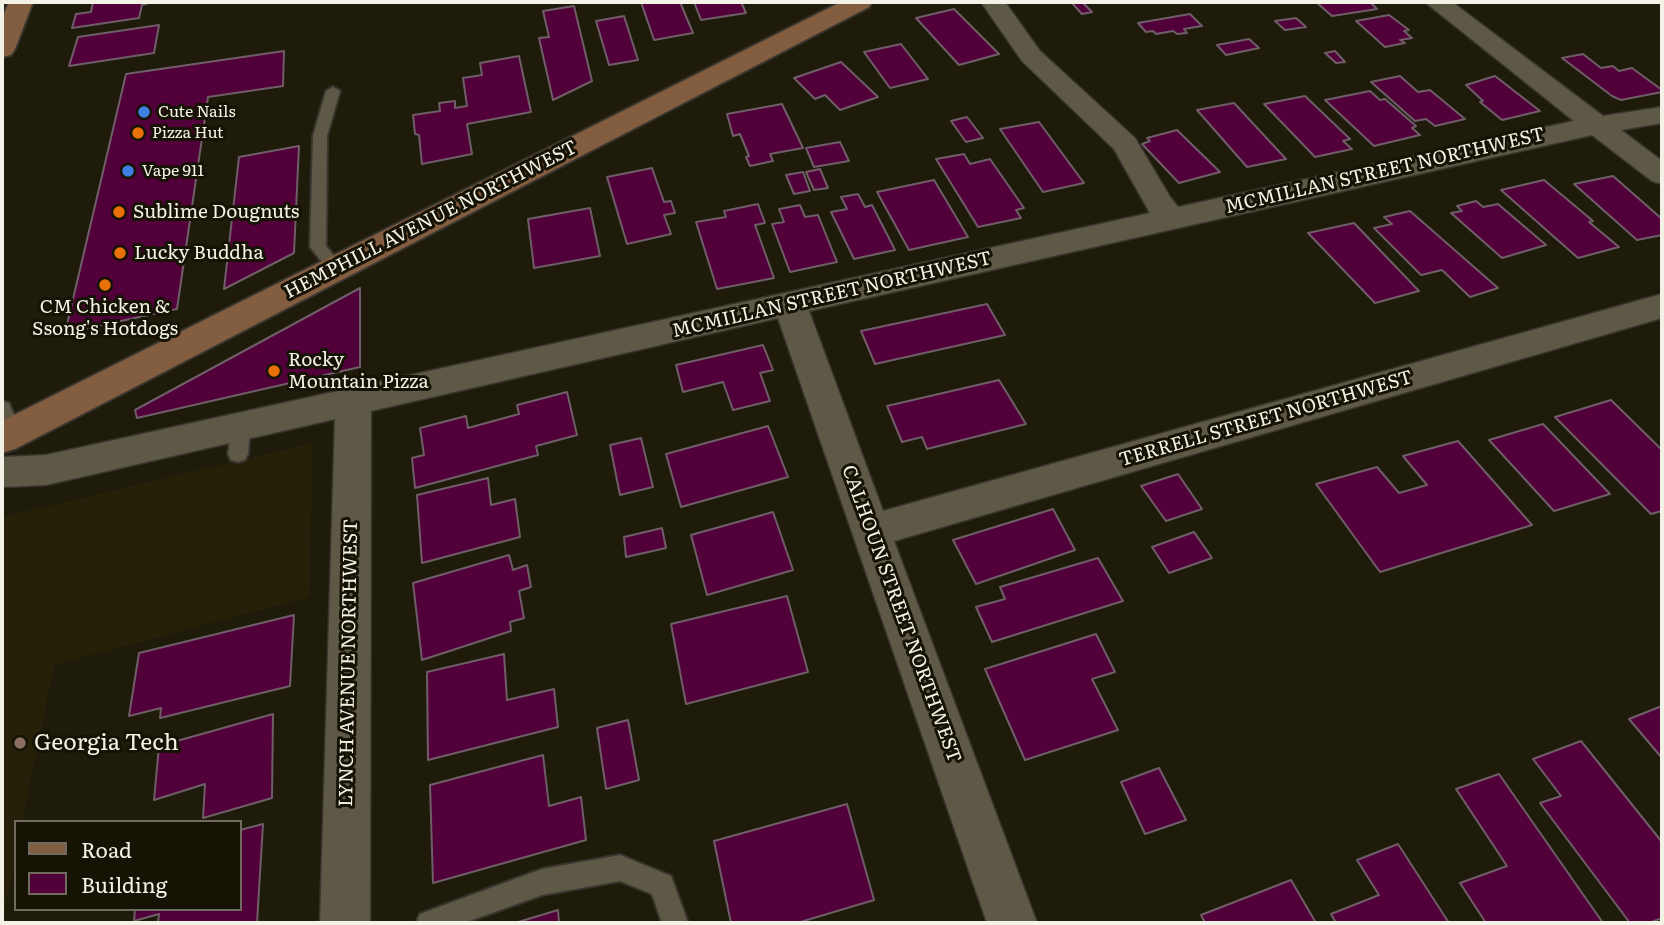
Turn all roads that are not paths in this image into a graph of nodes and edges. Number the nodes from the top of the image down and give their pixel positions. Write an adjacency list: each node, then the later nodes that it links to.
1 (21, 2): 5 (street)
2 (860, 2): 11 (street, HEMPHILL AVENUE NORTHWEST)
3 (993, 2): 10 (street)
4 (1437, 2): 8 (street)
5 (2, 49)
6 (333, 91): 11 (lane)
7 (1662, 115): 8 (street, MCMILLAN STREET NORTHWEST)
8 (1599, 126): 9 (street); 10 (street, MCMILLAN STREET NORTHWEST)
9 (1662, 176)
10 (1172, 219): 12 (street, MCMILLAN STREET NORTHWEST)
11 (336, 268): 15 (street, HEMPHILL AVENUE NORTHWEST)
12 (790, 304): 14 (street, MCMILLAN STREET NORTHWEST); 17 (street, CALHOUN STREET NORTHWEST)
13 (1662, 306): 17 (street, TERRELL STREET NORTHWEST)
14 (353, 402): 16 (street, MCMILLAN STREET NORTHWEST); 18 (street, LYNCH AVENUE NORTHWEST)
15 (6, 426)
16 (2, 472)
17 (871, 531): 21 (street, CALHOUN STREET NORTHWEST)
18 (345, 923)
19 (429, 923): 20 (lane)
20 (675, 923)
21 (1012, 923)

